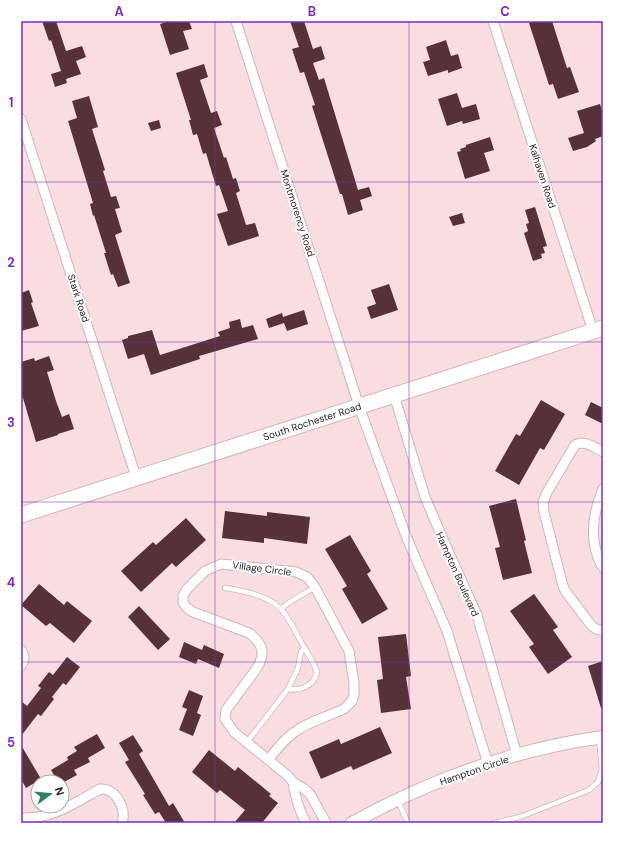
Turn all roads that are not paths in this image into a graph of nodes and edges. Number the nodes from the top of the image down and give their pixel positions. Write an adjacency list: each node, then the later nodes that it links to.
1 (236, 21): 6 (street, Montmorency Road)
2 (493, 21): 4 (street, Kalhaven Road)
3 (21, 120): 8 (street, Stark Road)
4 (598, 329): 5 (main road, South Rochester Road)
5 (394, 395): 6 (main road, South Rochester Road); 22 (street, Hampton Boulevard)
6 (359, 406): 8 (main road, South Rochester Road); 24 (street)
7 (603, 452): 15 (street)
8 (136, 477): 10 (main road, South Rochester Road)
9 (603, 489): 11 (street)
10 (21, 515)
11 (603, 568)
12 (315, 587): 14 (lane); 21 (street, Village Circle); 23 (street, Village Circle)
13 (225, 588): 14 (lane)
14 (281, 609): 16 (lane)
15 (603, 631)
16 (304, 648): 19 (lane); 19 (lane)
17 (21, 650): 18 (street)
18 (21, 666)
19 (288, 689): 21 (lane)
20 (601, 737): 22 (street, Hampton Circle); 33 (lane)
21 (246, 743): 23 (street, Village Circle)
22 (517, 755): 24 (street, Hampton Circle)
23 (268, 760): 25 (street, Village Circle)
24 (488, 764): 26 (street, Hampton Circle)
25 (293, 782): 29 (street); 30 (street, Village Circle)
26 (397, 800): 31 (street, Hampton Circle); 32 (lane)
27 (21, 818): 28 (street)
28 (122, 823)
29 (306, 823)
30 (326, 823)
31 (352, 823)
32 (408, 823)
33 (494, 823)

